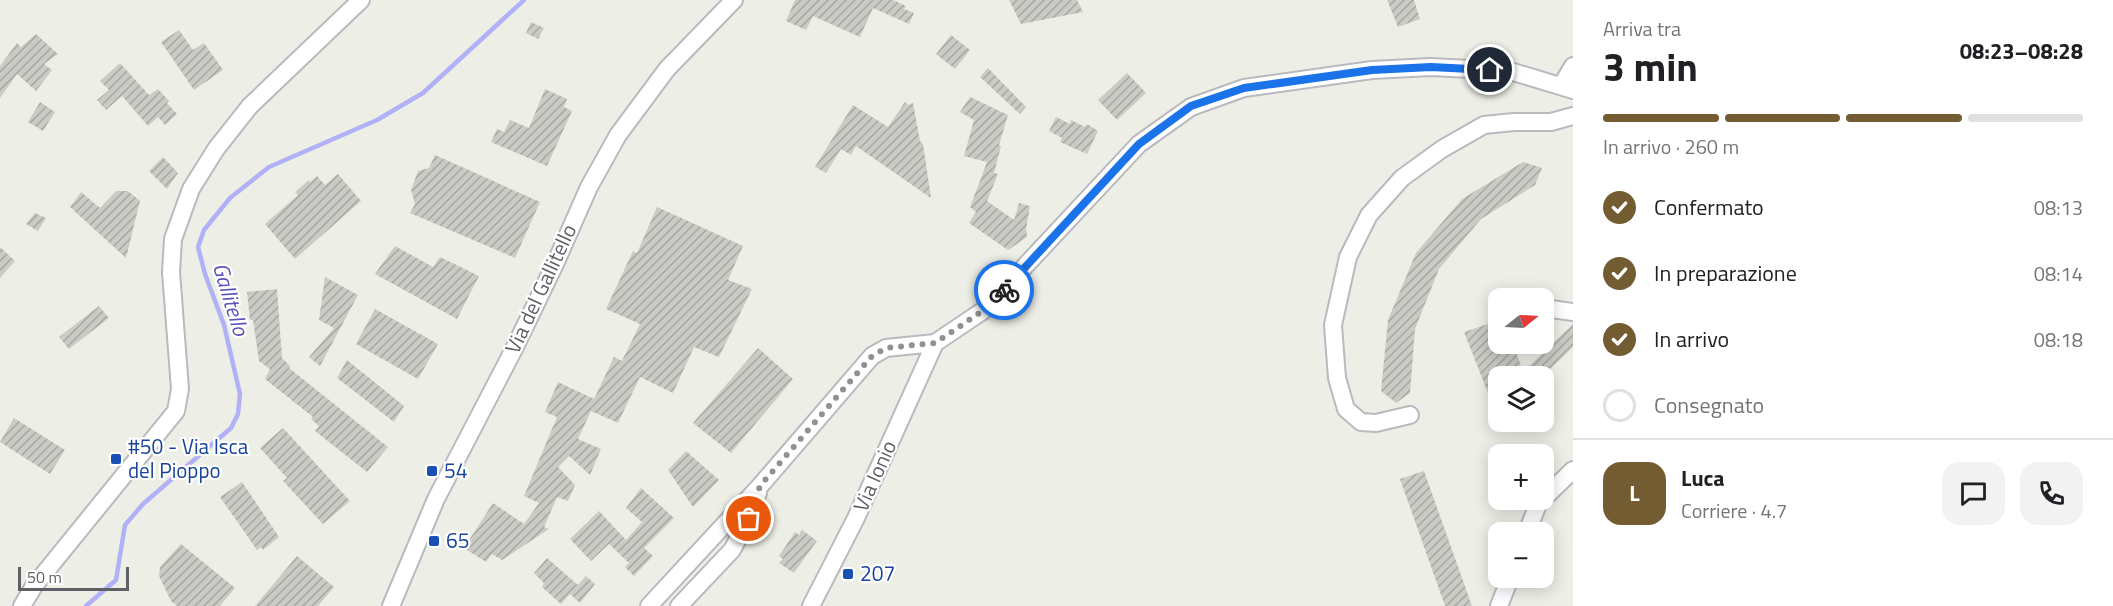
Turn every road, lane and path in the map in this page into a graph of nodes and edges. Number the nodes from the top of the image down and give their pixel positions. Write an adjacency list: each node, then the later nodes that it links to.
1 (361, 0): 14 (street)
2 (734, 0): 15 (street, Via del Gallitello)
3 (1573, 66): 4 (street)
4 (1567, 88): 8 (street)
5 (1573, 116): 9 (street)
6 (1554, 309): 7 (street)
7 (1573, 312)
8 (935, 343): 11 (street); 18 (street, Via Ionio)
9 (1410, 415)
10 (1573, 470): 12 (street)
11 (760, 486): 16 (street); 17 (street)
12 (1554, 488)
13 (1506, 588): 19 (street)
14 (22, 606)
15 (391, 606)
16 (649, 606)
17 (679, 606)
18 (811, 606)
19 (1499, 606)

